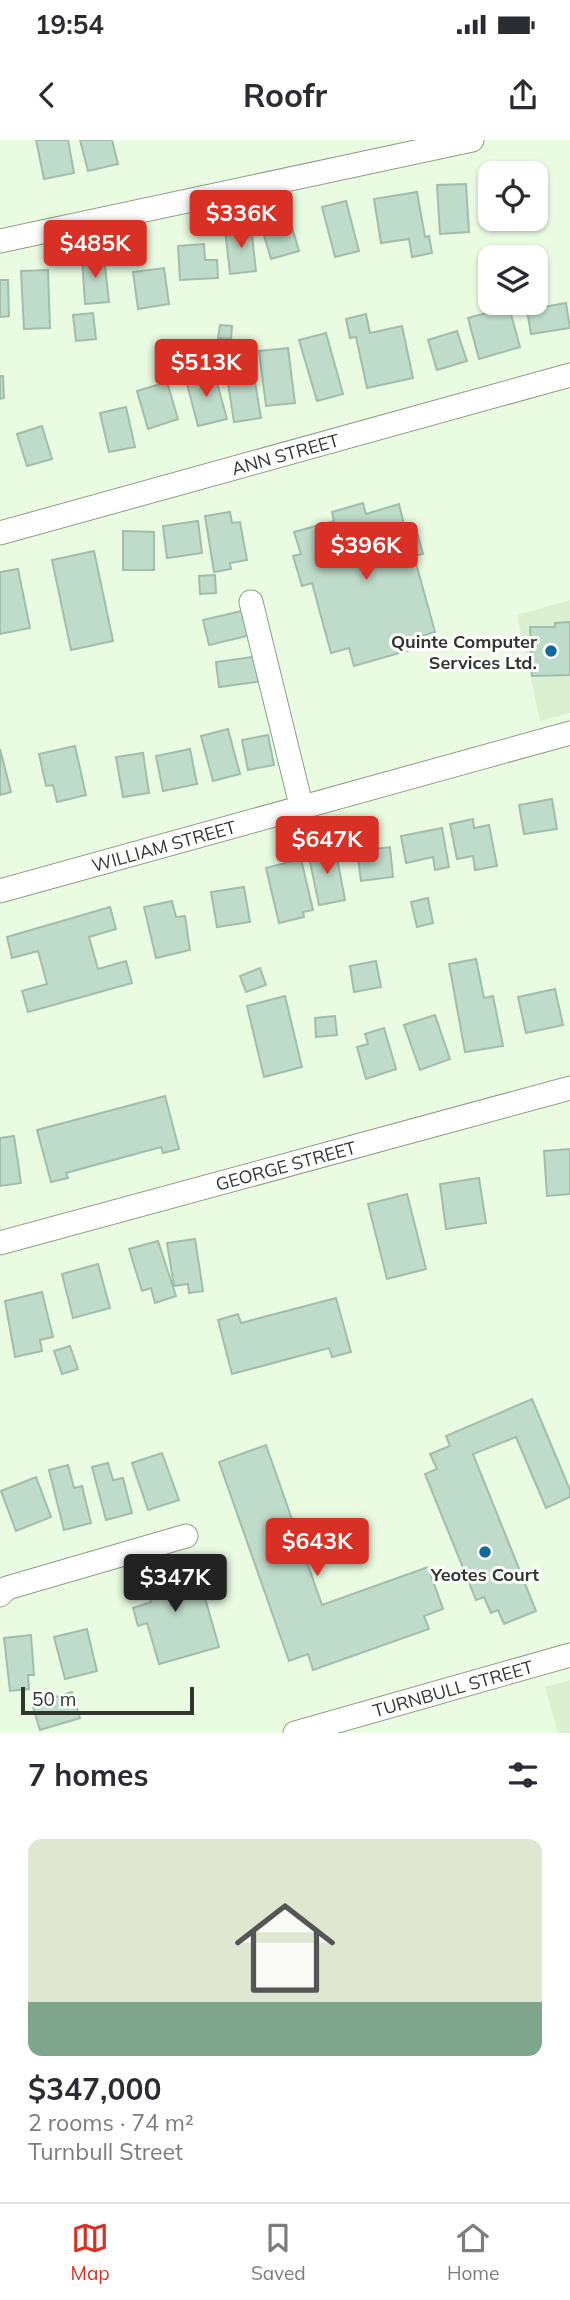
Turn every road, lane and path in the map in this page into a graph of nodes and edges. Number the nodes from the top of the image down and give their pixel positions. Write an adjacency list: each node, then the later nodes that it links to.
1 (472, 140): 2 (street)
2 (0, 241)
3 (570, 375): 4 (street, ANN STREET)
4 (0, 533)
5 (251, 602): 7 (street)
6 (570, 733): 7 (street, WILLIAM STREET)
7 (303, 809): 8 (street, WILLIAM STREET)
8 (0, 891)
9 (570, 1088): 10 (street, GEORGE STREET)
10 (0, 1243)
11 (186, 1536): 12 (street)
12 (0, 1595)
13 (570, 1656): 14 (street, TURNBULL STREET)
14 (295, 1733)

